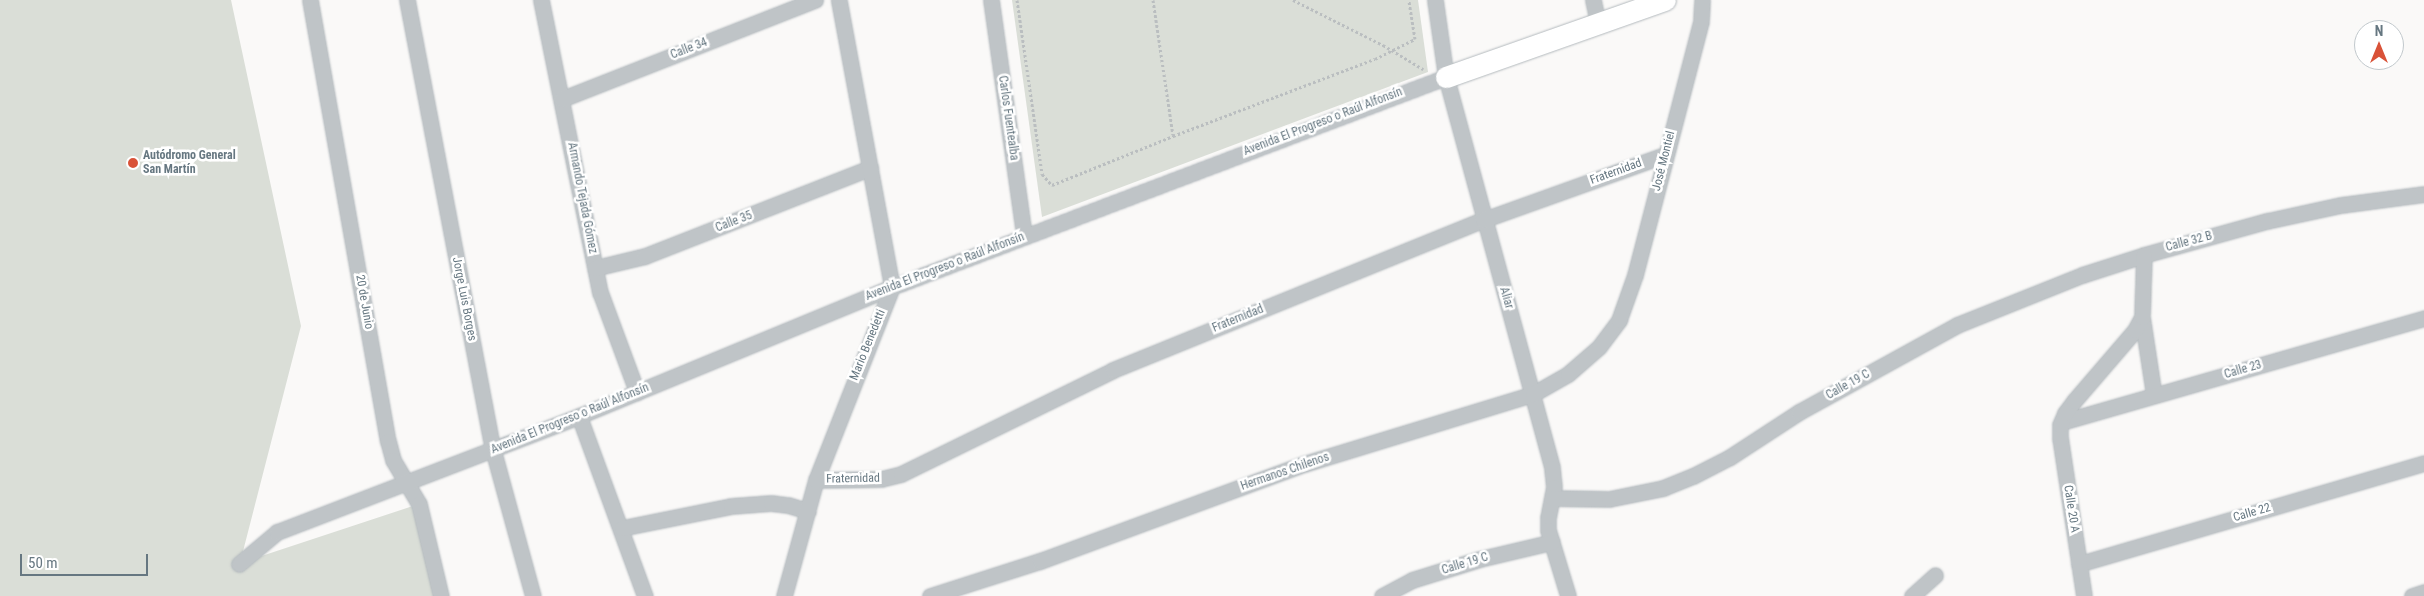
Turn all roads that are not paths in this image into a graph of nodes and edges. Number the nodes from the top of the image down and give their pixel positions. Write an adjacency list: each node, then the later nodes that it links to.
1 (310, 0): 33 (street, 20 de Junio)
2 (407, 0): 30 (street, Jorge Luis Borges)
3 (541, 0): 13 (street, Armando Tejada Gómez)
4 (815, 0): 13 (street, Calle 34)
5 (839, 0): 15 (street)
6 (991, 0): 18 (street, Carlos Fuentealba)
7 (1435, 0): 12 (street, Aliar)
8 (1593, 0): 11 (street)
9 (1665, 0): 11 (street, Avenida El Progreso o Raúl Alfonsín)
10 (1702, 0): 14 (street, José Montiel)
11 (1598, 24): 12 (street, Avenida El Progreso o Raúl Alfonsín)
12 (1441, 78): 17 (street, Aliar); 18 (street, Avenida El Progreso o Raúl Alfonsín)
13 (562, 99): 20 (street, Armando Tejada Gómez)
14 (1665, 155): 17 (street, Fraternidad); 24 (street, José Montiel)
15 (870, 168): 20 (street, Calle 35); 21 (street)
16 (2424, 194): 19 (street, Calle 32 B)
17 (1484, 220): 26 (street, Aliar); 32 (street, Fraternidad)
18 (1024, 236): 21 (street, Avenida El Progreso o Raúl Alfonsín)
19 (2144, 255): 22 (street); 34 (street, Calle 19 C)
20 (595, 268): 25 (street, Armando Tejada Gómez)
21 (892, 287): 25 (street, Avenida El Progreso o Raúl Alfonsín); 32 (street, Mario Benedetti)
22 (2142, 317): 27 (street); 29 (street)
23 (2424, 318): 27 (street, Calle 23)
24 (1619, 320): 26 (street, Hermanos Chilenos)
25 (637, 392): 28 (street, Avenida El Progreso o Raúl Alfonsín)
26 (1533, 394): 34 (street, Aliar); 46 (street, Hermanos Chilenos)
27 (2154, 395): 29 (street, Calle 23)
28 (579, 416): 30 (street, Avenida El Progreso o Raúl Alfonsín); 36 (street)
29 (2062, 422): 39 (street, Calle 20 A)
30 (493, 450): 33 (street, Avenida El Progreso o Raúl Alfonsín); 43 (street, Jorge Luis Borges)
31 (2424, 463): 39 (street, Calle 22)
32 (816, 480): 35 (street, Mario Benedetti)
33 (407, 481): 38 (street, Avenida El Progreso o Raúl Alfonsín); 42 (street, 20 de Junio)
34 (1552, 498): 37 (street, Aliar)
35 (808, 511): 36 (street); 45 (street, Mario Benedetti)
36 (622, 528): 44 (street)
37 (1552, 542): 47 (street, Calle 19 C); 48 (street, Aliar)
38 (239, 564)
39 (2079, 564): 50 (street, Calle 20 A)
40 (1935, 575): 49 (street)
41 (2424, 592): 51 (street)
42 (441, 596)
43 (533, 596)
44 (645, 596)
45 (784, 596)
46 (930, 596)
47 (1382, 596)
48 (1568, 596)
49 (1912, 596)
50 (2084, 596)
51 (2412, 596)

